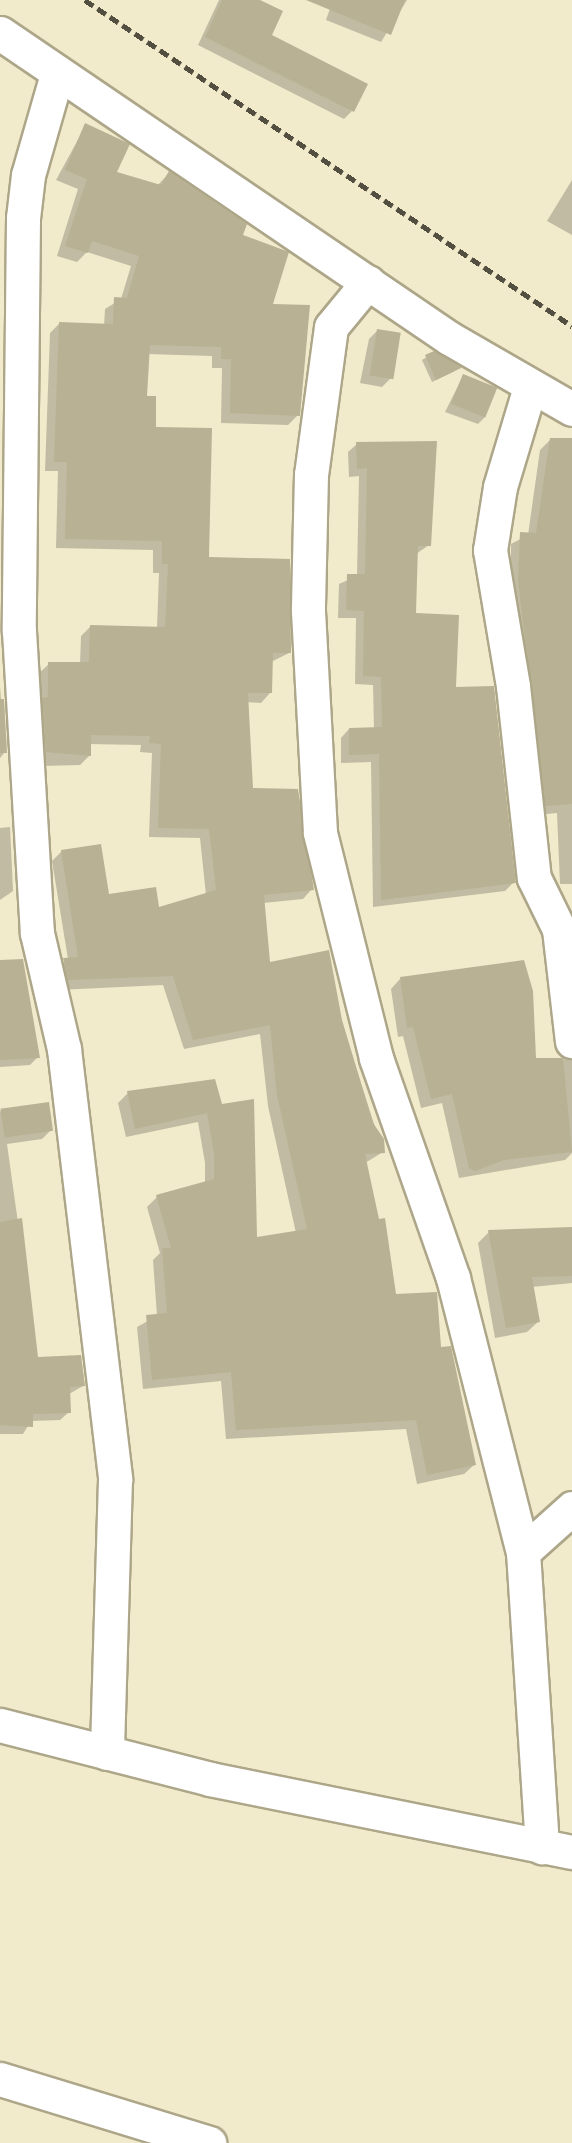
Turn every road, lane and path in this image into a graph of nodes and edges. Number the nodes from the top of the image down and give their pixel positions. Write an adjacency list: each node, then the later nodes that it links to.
1 (0, 33): 2 (street)
2 (57, 74): 3 (street); 4 (street)
3 (10, 266): 11 (street)
4 (368, 282): 5 (street); 9 (street)
5 (530, 387): 6 (street); 7 (street)
6 (572, 409)
7 (572, 1041)
8 (572, 1508): 9 (street)
9 (523, 1552): 12 (street)
10 (0, 1724): 11 (street)
11 (107, 1753): 12 (street)
12 (557, 1849)
13 (0, 2079): 14 (street)
14 (209, 2143)

